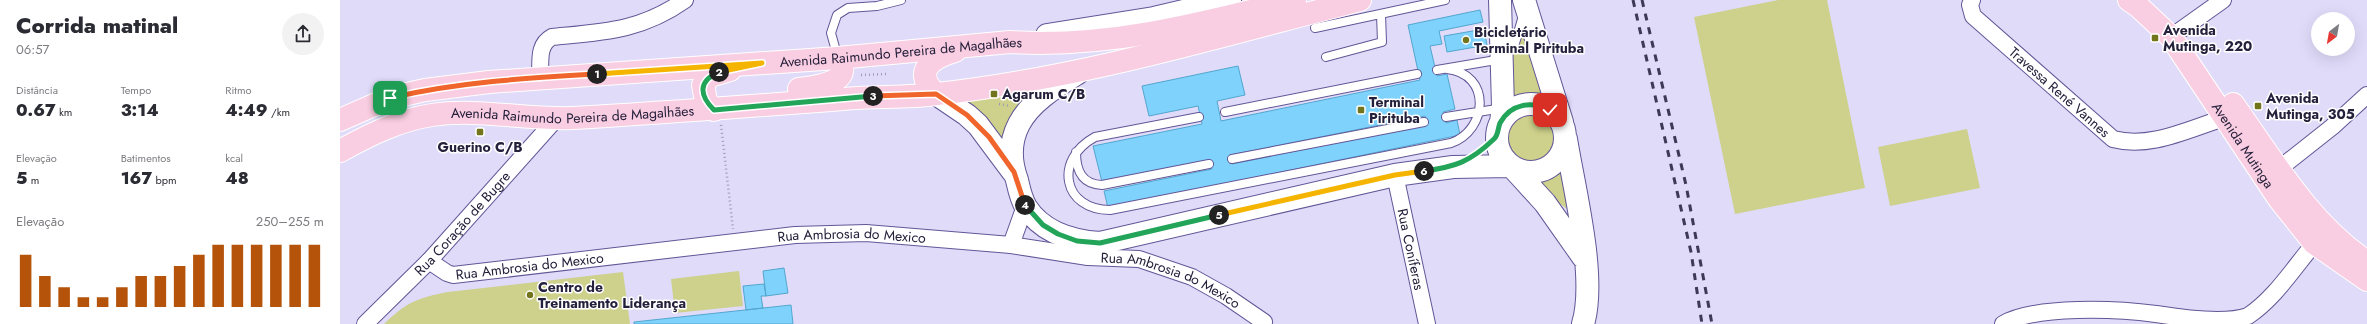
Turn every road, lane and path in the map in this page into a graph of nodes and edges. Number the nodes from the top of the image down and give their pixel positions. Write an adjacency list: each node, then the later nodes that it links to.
1 (685, 0): 29 (street)
2 (901, 0): 20 (lane)
3 (1230, 0): 17 (main road)
4 (1295, 0): 15 (main road, Avenida Raimundo Pereira de Magalhães)
5 (1360, 0): 15 (main road)
6 (1445, 0): 13 (lane)
7 (1500, 0): 21 (main road)
8 (1972, 0): 38 (street, Travessa René Vannes)
9 (2129, 0): 16 (main road, Avenida Mutinga)
10 (2150, 0): 16 (main road, Avenida Mutinga)
11 (2223, 0): 16 (street)
12 (1525, 2): 21 (lane); 45 (main road)
13 (1382, 14): 14 (lane); 19 (lane)
14 (1315, 28)
15 (1213, 30): 17 (main road, Avenida Raimundo Pereira de Magalhães); 25 (main road, Avenida Raimundo Pereira de Magalhães)
16 (2175, 34): 38 (main road, Avenida Mutinga)
17 (1010, 42): 18 (main road, Avenida Raimundo Pereira de Magalhães)
18 (982, 44): 20 (main road, Avenida Raimundo Pereira de Magalhães); 30 (main road)
19 (1326, 57)
20 (838, 58): 22 (main road, Avenida Raimundo Pereira de Magalhães); 33 (main road)
21 (1502, 59): 23 (lane); 41 (main road)
22 (762, 63): 29 (main road, Avenida Raimundo Pereira de Magalhães); 34 (main road)
23 (1447, 69): 24 (lane); 35 (lane)
24 (1437, 70)
25 (1078, 73): 30 (main road, Avenida Raimundo Pereira de Magalhães); 37 (main road)
26 (888, 74): 28 (path)
27 (1417, 74): 36 (lane)
28 (859, 75)
29 (540, 77): 43 (main road, Avenida Raimundo Pereira de Magalhães)
30 (936, 94): 33 (main road, Avenida Raimundo Pereira de Magalhães); 52 (main road)
31 (2367, 95): 53 (street)
32 (994, 103): 37 (path)
33 (748, 106): 34 (main road, Avenida Raimundo Pereira de Magalhães)
34 (717, 110): 42 (main road, Avenida Raimundo Pereira de Magalhães); 58 (path)
35 (1479, 110): 40 (lane); 41 (lane); 47 (lane)
36 (1225, 112)
37 (1026, 113): 52 (main road)
38 (2233, 116): 53 (main road, Avenida Mutinga)
39 (1199, 117): 47 (lane)
40 (1446, 117)
41 (1506, 118): 45 (main road); 50 (main road); 51 (main road)
42 (556, 119): 46 (main road, Avenida Raimundo Pereira de Magalhães); 61 (street, Rua Coração de Bugre)
43 (340, 120)
44 (1424, 122): 48 (lane)
45 (1564, 129): 51 (main road); 63 (main road)
46 (340, 151)
47 (1076, 151): 49 (lane)
48 (1232, 159)
49 (1209, 164)
50 (1453, 167): 51 (main road); 54 (main road)
51 (1512, 167): 63 (main road)
52 (1014, 172): 55 (main road)
53 (2273, 174): 56 (main road, Avenida Mutinga)
54 (1395, 175): 57 (main road); 67 (street, Rua Coníferas)
55 (1026, 206): 57 (main road); 59 (street)
56 (2320, 237): 62 (main road, Avenida Mutinga); 64 (main road, Avenida Mutinga); 69 (street)
57 (1116, 239): 60 (street)
58 (735, 242): 59 (street, Rua Ambrosia do Mexico); 61 (street, Rua Ambrosia do Mexico)
59 (1011, 245): 60 (street, Rua Ambrosia do Mexico)
60 (1139, 260): 65 (street, Rua Ambrosia do Mexico)
61 (429, 261): 66 (street, Rua Coração de Bugre)
62 (2367, 262)
63 (1587, 263): 68 (main road)
64 (2367, 280)
65 (1264, 322)
66 (365, 324)
67 (1426, 324)
68 (1583, 324)
69 (2003, 324)

